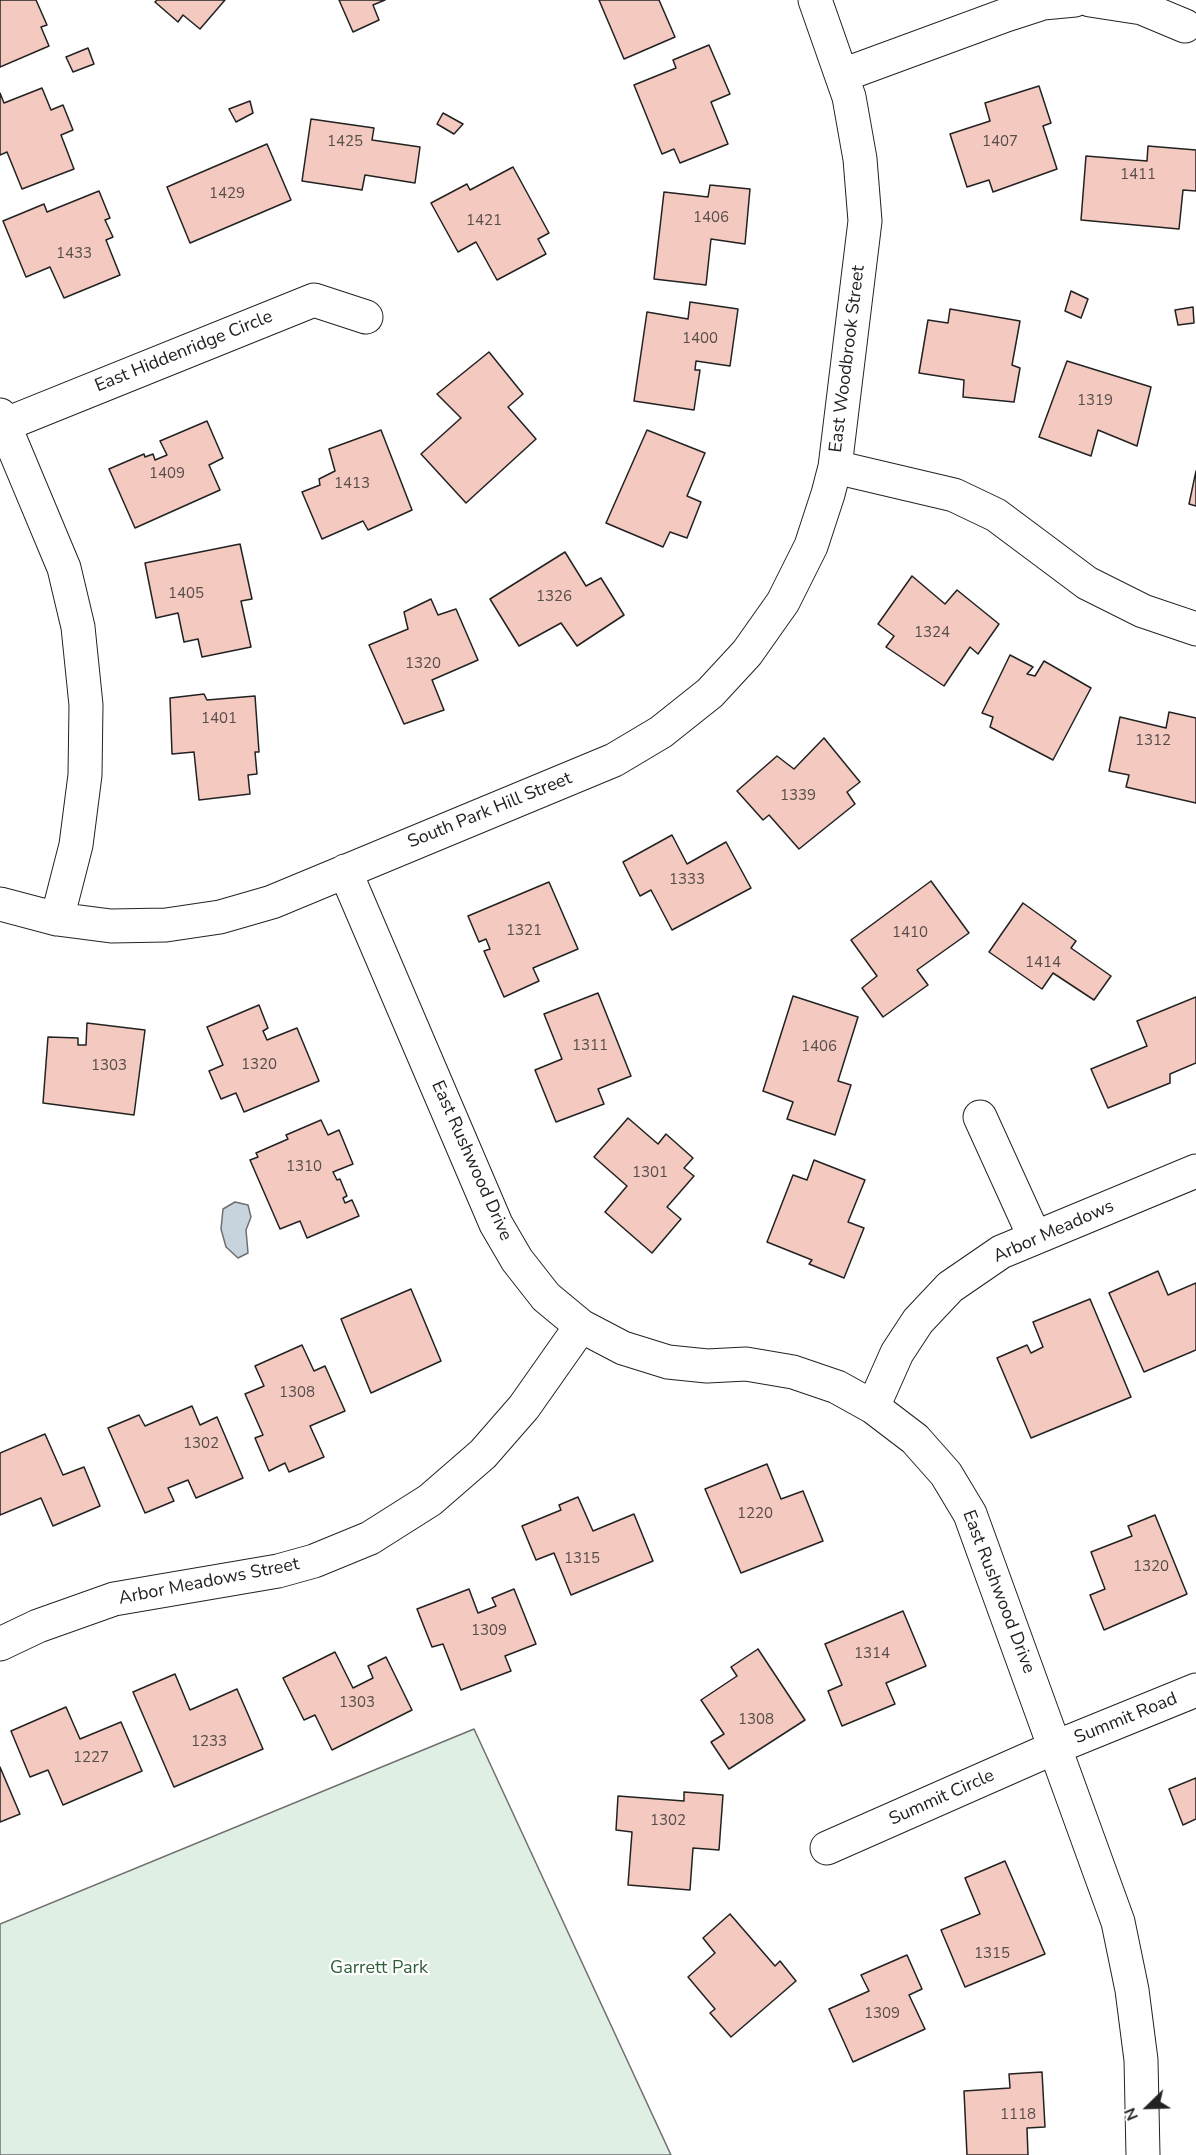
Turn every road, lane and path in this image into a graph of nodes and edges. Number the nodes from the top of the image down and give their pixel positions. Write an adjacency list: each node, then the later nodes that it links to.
1 (815, 0): 5 (street, East Woodbrook Street)
2 (1075, 0): 5 (street)
3 (1090, 0): 4 (street)
4 (1185, 26)
5 (843, 75): 8 (street, East Woodbrook Street)
6 (366, 317): 7 (street, East Hiddenridge Circle)
7 (2, 420): 12 (street)
8 (835, 467): 9 (street, East Woodbrook Street); 10 (street, South Park Hill Street)
9 (1196, 629)
10 (345, 871): 12 (street, South Park Hill Street); 16 (street, East Rushwood Drive)
11 (0, 904): 12 (street, South Park Hill Street)
12 (57, 919)
13 (980, 1117): 15 (street)
14 (1196, 1171): 15 (street, Arbor Meadows)
15 (1035, 1238): 17 (street, Arbor Meadows)
16 (581, 1326): 17 (street, East Rushwood Drive); 18 (street, Arbor Meadows Street)
17 (873, 1407): 20 (street, East Rushwood Drive)
18 (0, 1644)
19 (1196, 1690): 20 (street, Summit Road)
20 (1056, 1747): 21 (street, Summit Circle); 22 (street, East Rushwood Drive)
21 (827, 1848)
22 (1143, 2155)

